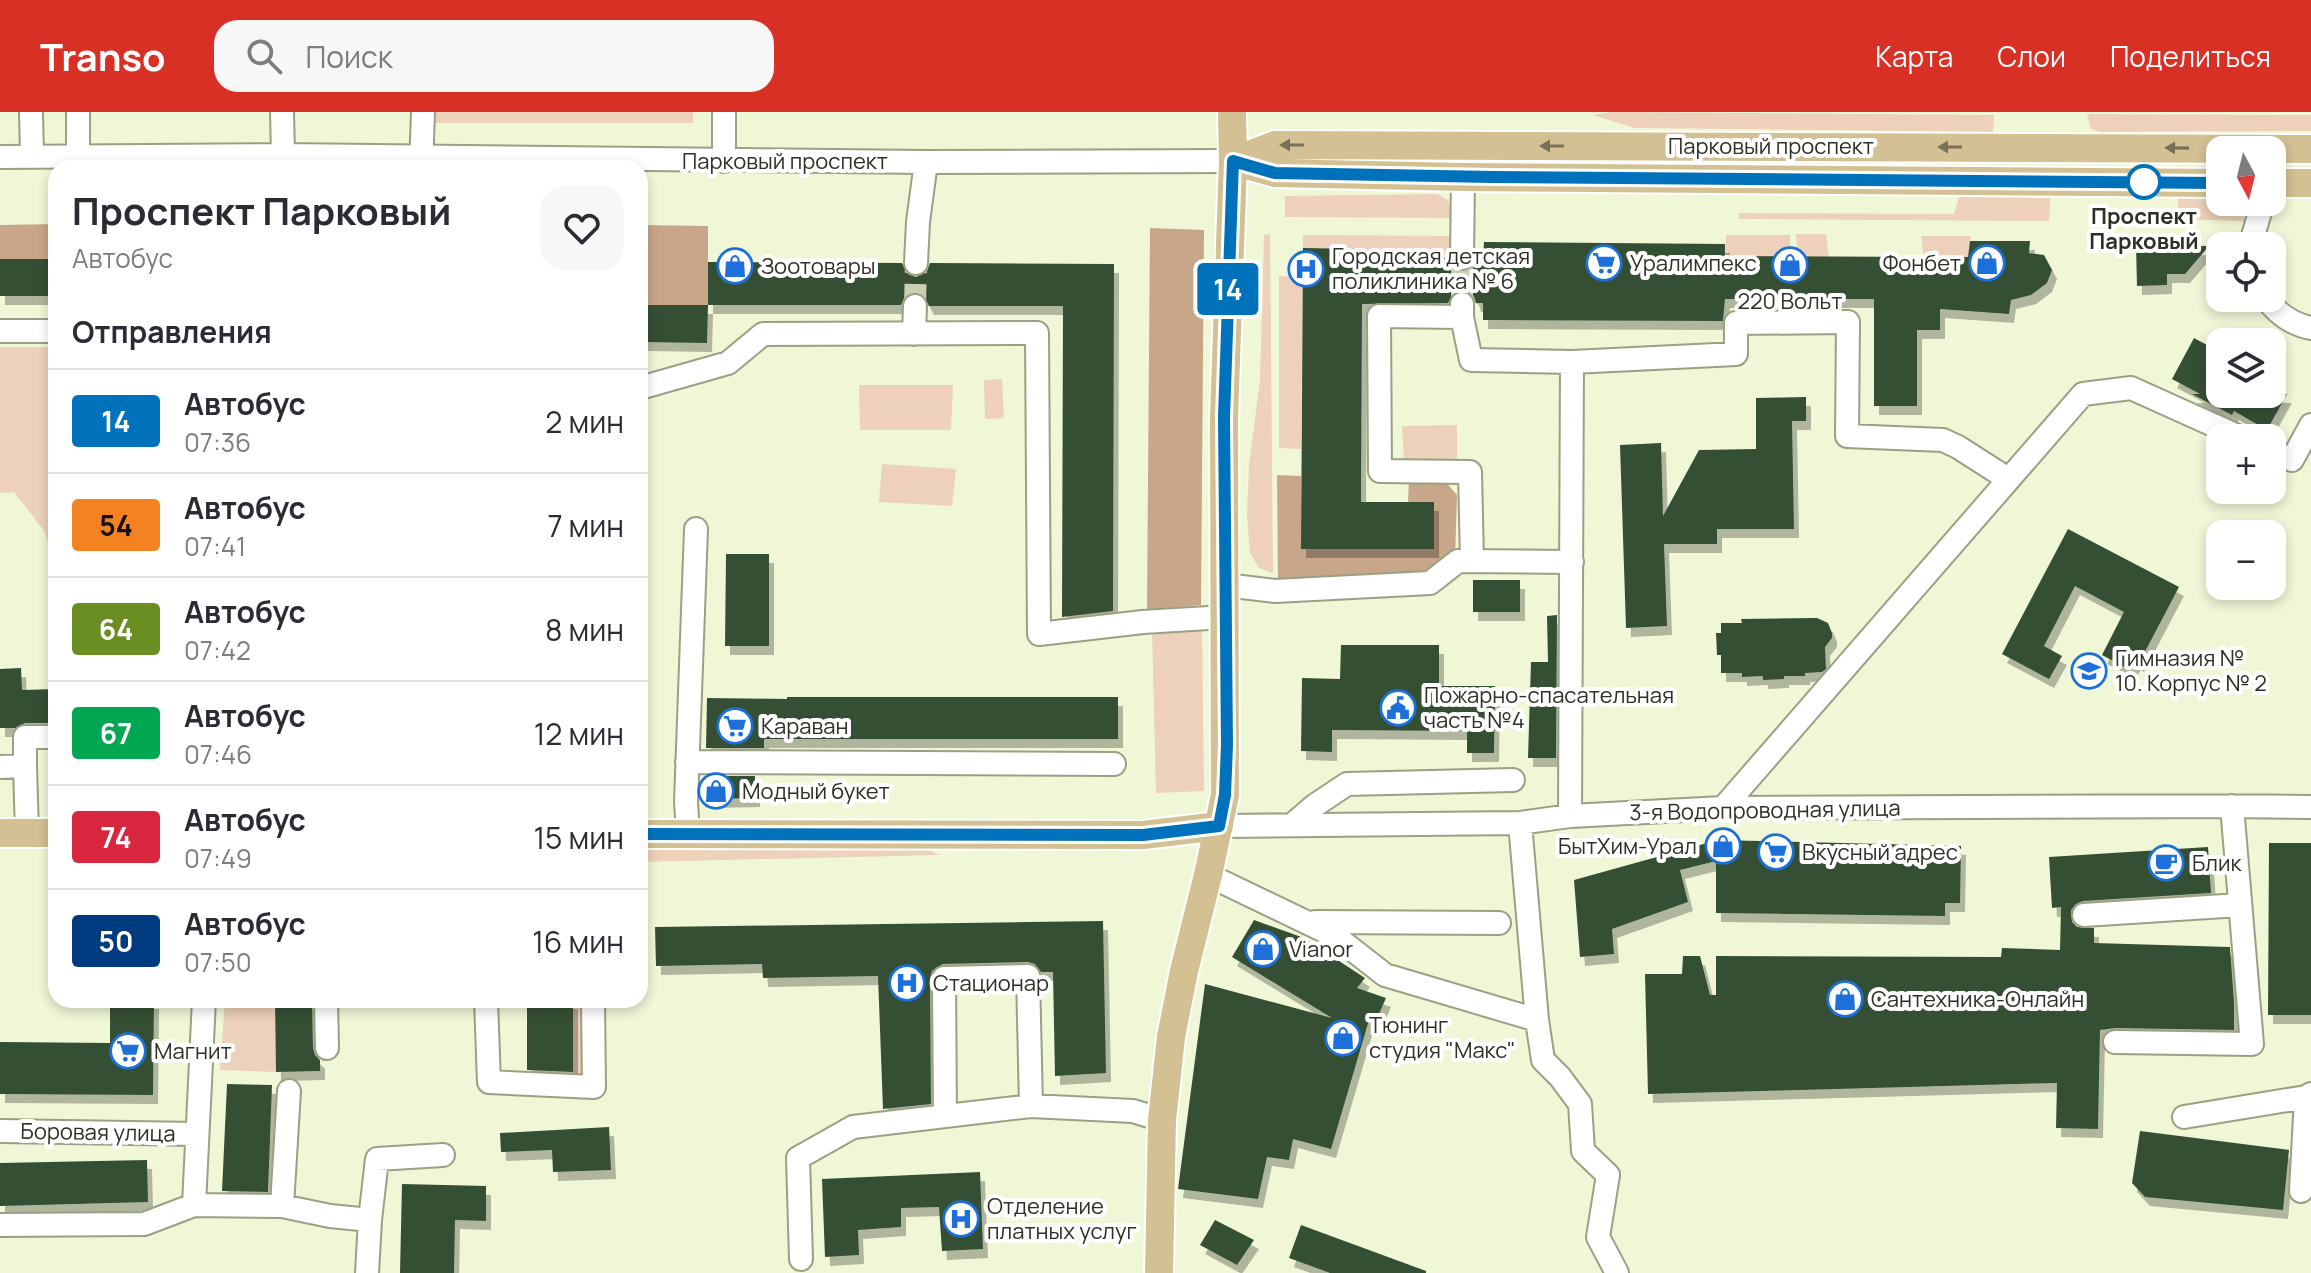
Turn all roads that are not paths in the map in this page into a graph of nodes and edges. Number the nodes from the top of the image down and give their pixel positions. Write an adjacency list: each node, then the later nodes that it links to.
1 (31, 112): 8 (street)
2 (78, 112): 10 (street)
3 (282, 112): 9 (street)
4 (423, 112): 15 (street)
5 (724, 112): 17 (street)
6 (1232, 112): 18 (main road)
7 (2311, 149): 18 (main road, Парковый проспект, one-way to 18)
8 (32, 155): 10 (street, Парковый проспект); 11 (street, Парковый проспект)
9 (283, 155): 13 (street, Парковый проспект); 14 (street, Парковый проспект)
10 (78, 156): 12 (street, Парковый проспект)
11 (0, 157)
12 (127, 160)
13 (189, 160)
14 (382, 160)
15 (421, 160)
16 (648, 161): 17 (street, Парковый проспект)
17 (724, 161): 19 (street, Парковый проспект)
18 (1233, 161): 19 (street, Парковый проспект); 20 (main road, Парковый проспект); 41 (main road)
19 (926, 162): 25 (street)
20 (1463, 177): 21 (main road, Парковый проспект); 24 (street)
21 (2206, 183)
22 (2286, 183): 23 (main road)
23 (2311, 183)
24 (1462, 258)
25 (916, 263)
26 (915, 306): 31 (street)
27 (2278, 312): 28 (street)
28 (2311, 328)
29 (0, 331): 30 (street)
30 (48, 331)
31 (914, 334): 33 (street); 42 (street)
32 (1572, 362): 37 (street); 39 (street); 40 (street)
33 (648, 386)
34 (2211, 424): 37 (street)
35 (2311, 425): 36 (street)
36 (2286, 457)
37 (2008, 479): 51 (street)
38 (696, 529): 44 (street)
39 (1472, 561): 40 (street); 41 (street)
40 (1572, 562): 52 (street)
41 (1225, 585): 42 (main road)
42 (1225, 617): 55 (main road)
43 (48, 737): 46 (street)
44 (687, 762): 45 (street); 59 (street)
45 (1114, 764)
46 (25, 766): 47 (street); 56 (street)
47 (0, 767)
48 (1513, 780): 54 (street)
49 (2232, 806): 50 (street, 3-я Водопроводная улица); 51 (street, 3-я Водопроводная улица); 61 (street)
50 (2311, 807)
51 (1723, 808): 52 (street, 3-я Водопроводная улица)
52 (1570, 816): 53 (street, 3-я Водопроводная улица)
53 (1520, 823): 54 (street, 3-я Водопроводная улица); 69 (street)
54 (1293, 824): 55 (street, 3-я Водопроводная улица)
55 (1219, 826): 59 (main road); 60 (main road)
56 (13, 833): 57 (main road)
57 (48, 833)
58 (648, 834): 59 (main road)
59 (688, 834)
60 (1208, 875): 63 (street); 77 (main road)
61 (2240, 905): 62 (street); 70 (street)
62 (2084, 915)
63 (1310, 922): 64 (street); 69 (street)
64 (1499, 923)
65 (204, 1008): 79 (street)
66 (326, 1008): 71 (street)
67 (486, 1008): 68 (street)
68 (593, 1008)
69 (1537, 1020): 89 (street)
70 (2115, 1042)
71 (327, 1048)
72 (289, 1091): 83 (street)
73 (2309, 1095): 76 (street); 81 (street)
74 (1031, 1106): 75 (street); 75 (street); 77 (street)
75 (945, 1116): 86 (street)
76 (2184, 1117)
77 (1162, 1120): 88 (main road)
78 (0, 1131): 79 (street, Боровая улица)
79 (197, 1134): 82 (street)
80 (443, 1155): 84 (street)
81 (2301, 1191)
82 (194, 1205): 83 (street); 85 (street)
83 (282, 1206): 84 (street)
84 (370, 1220): 87 (street)
85 (0, 1225)
86 (801, 1259)
87 (367, 1273)
88 (1159, 1273)
89 (1617, 1273)

